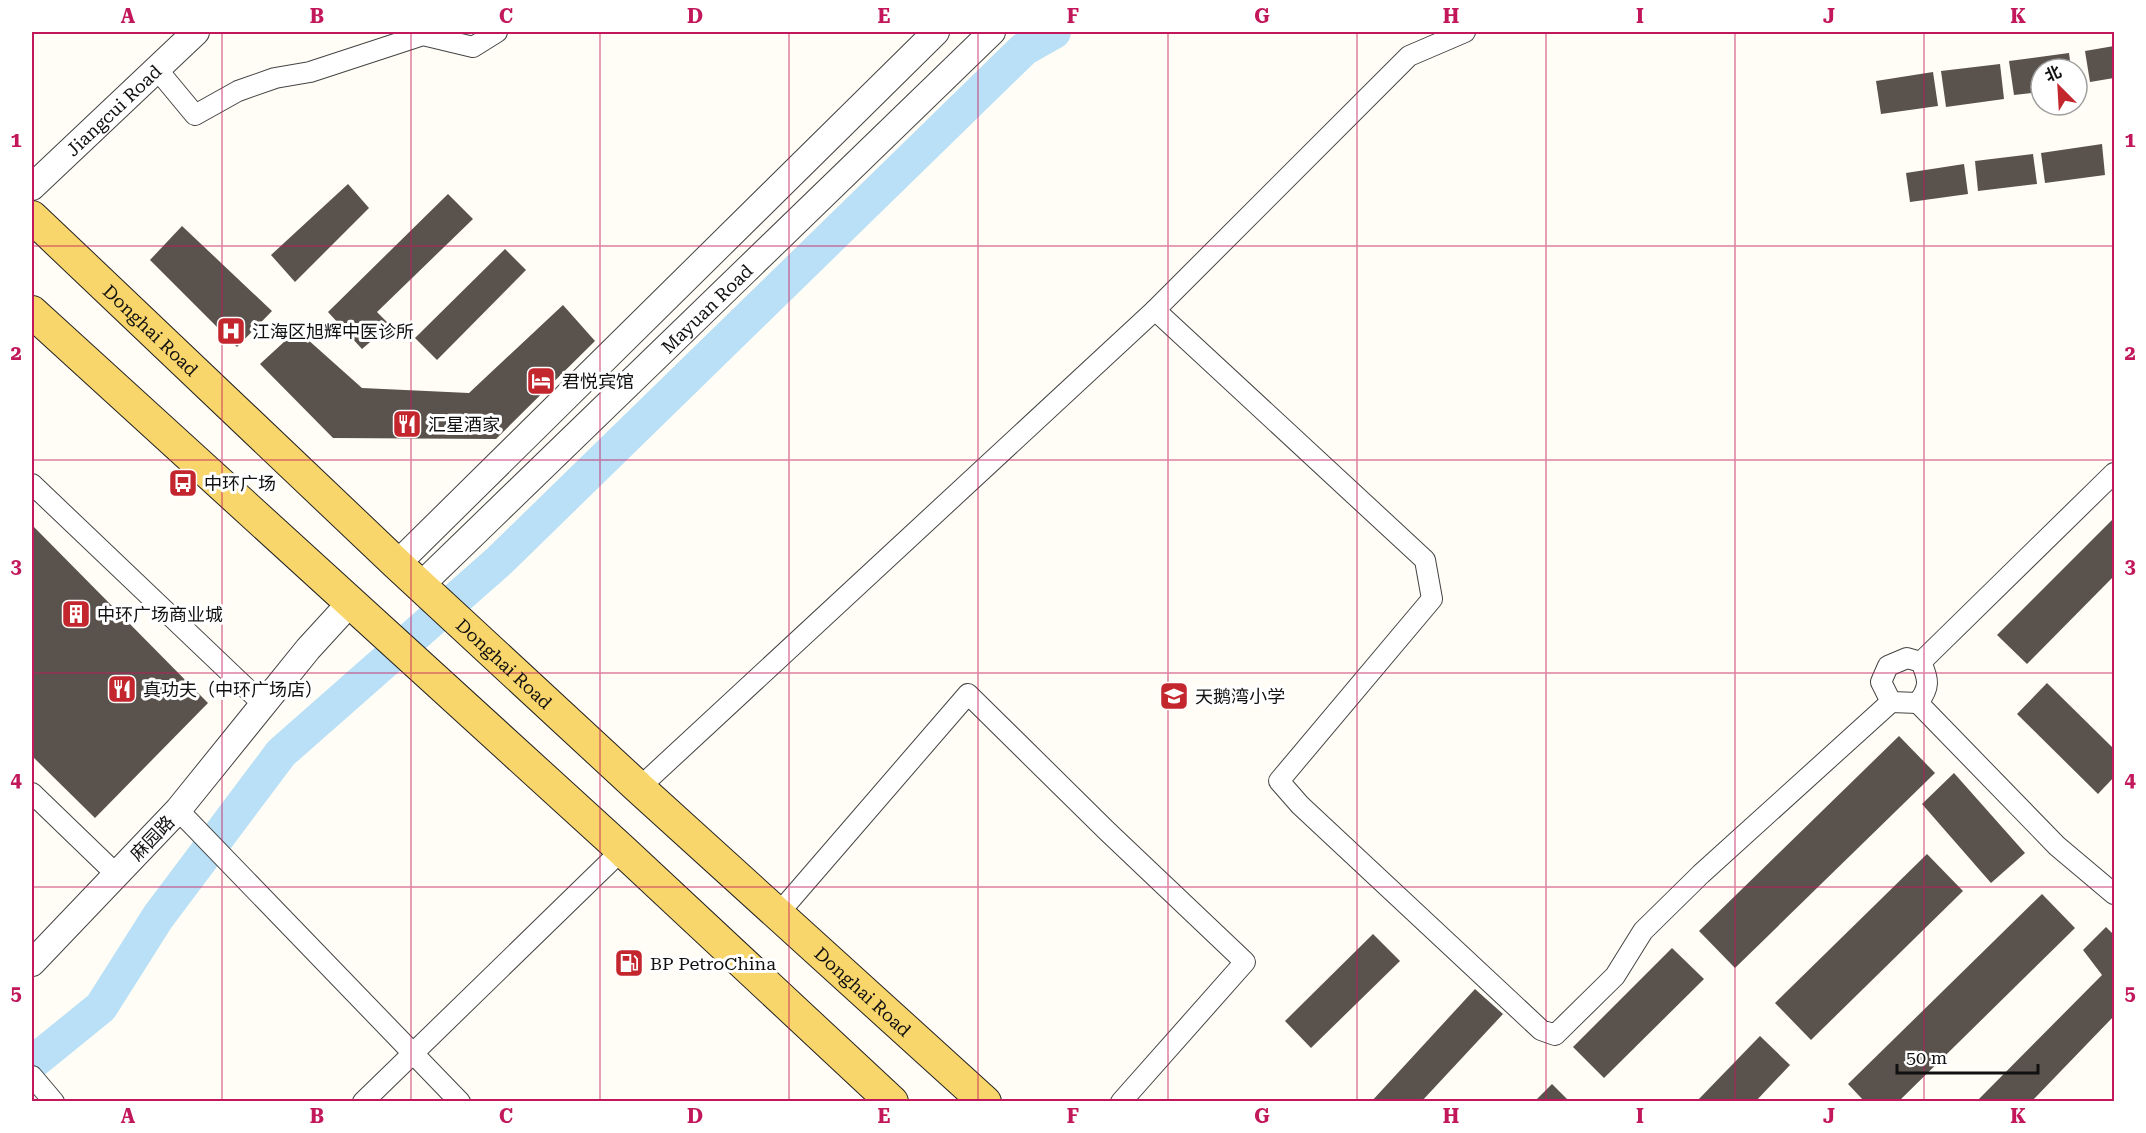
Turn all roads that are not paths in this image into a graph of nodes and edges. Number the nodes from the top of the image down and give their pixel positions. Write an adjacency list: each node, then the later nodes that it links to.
1 (196, 32): 6 (street, Jiangcui Road)
2 (497, 32): 6 (street)
3 (936, 32): 13 (street, Mayuan Road)
4 (992, 32): 14 (street, Mayuan Road)
5 (1452, 34): 9 (street)
6 (156, 68): 7 (street, Jiangcui Road)
7 (32, 187)
8 (32, 217): 13 (main road, Donghai Road)
9 (1155, 310): 17 (street); 20 (street)
10 (32, 312): 15 (main road)
11 (2115, 473): 16 (street)
12 (32, 484): 19 (street)
13 (397, 564): 14 (main road, Donghai Road)
14 (421, 586): 20 (main road, Donghai Road)
15 (351, 603): 19 (street, 麻园路); 23 (main road)
16 (1921, 662): 17 (street); 18 (street)
17 (1890, 702): 18 (street)
18 (1918, 703): 25 (street)
19 (264, 705): 22 (street, 麻园路)
20 (639, 788): 26 (main road, Donghai Road)
21 (32, 793): 24 (street)
22 (179, 811): 24 (street, 麻园路); 28 (street)
23 (622, 850): 28 (street); 33 (main road)
24 (117, 875): 27 (street, 麻园路)
25 (2115, 894)
26 (778, 914): 34 (main road, Donghai Road); 35 (street)
27 (32, 963)
28 (413, 1053): 31 (street); 32 (street)
29 (32, 1076): 30 (street)
30 (54, 1101)
31 (363, 1101)
32 (460, 1101)
33 (892, 1101)
34 (985, 1101)
35 (1121, 1101)

